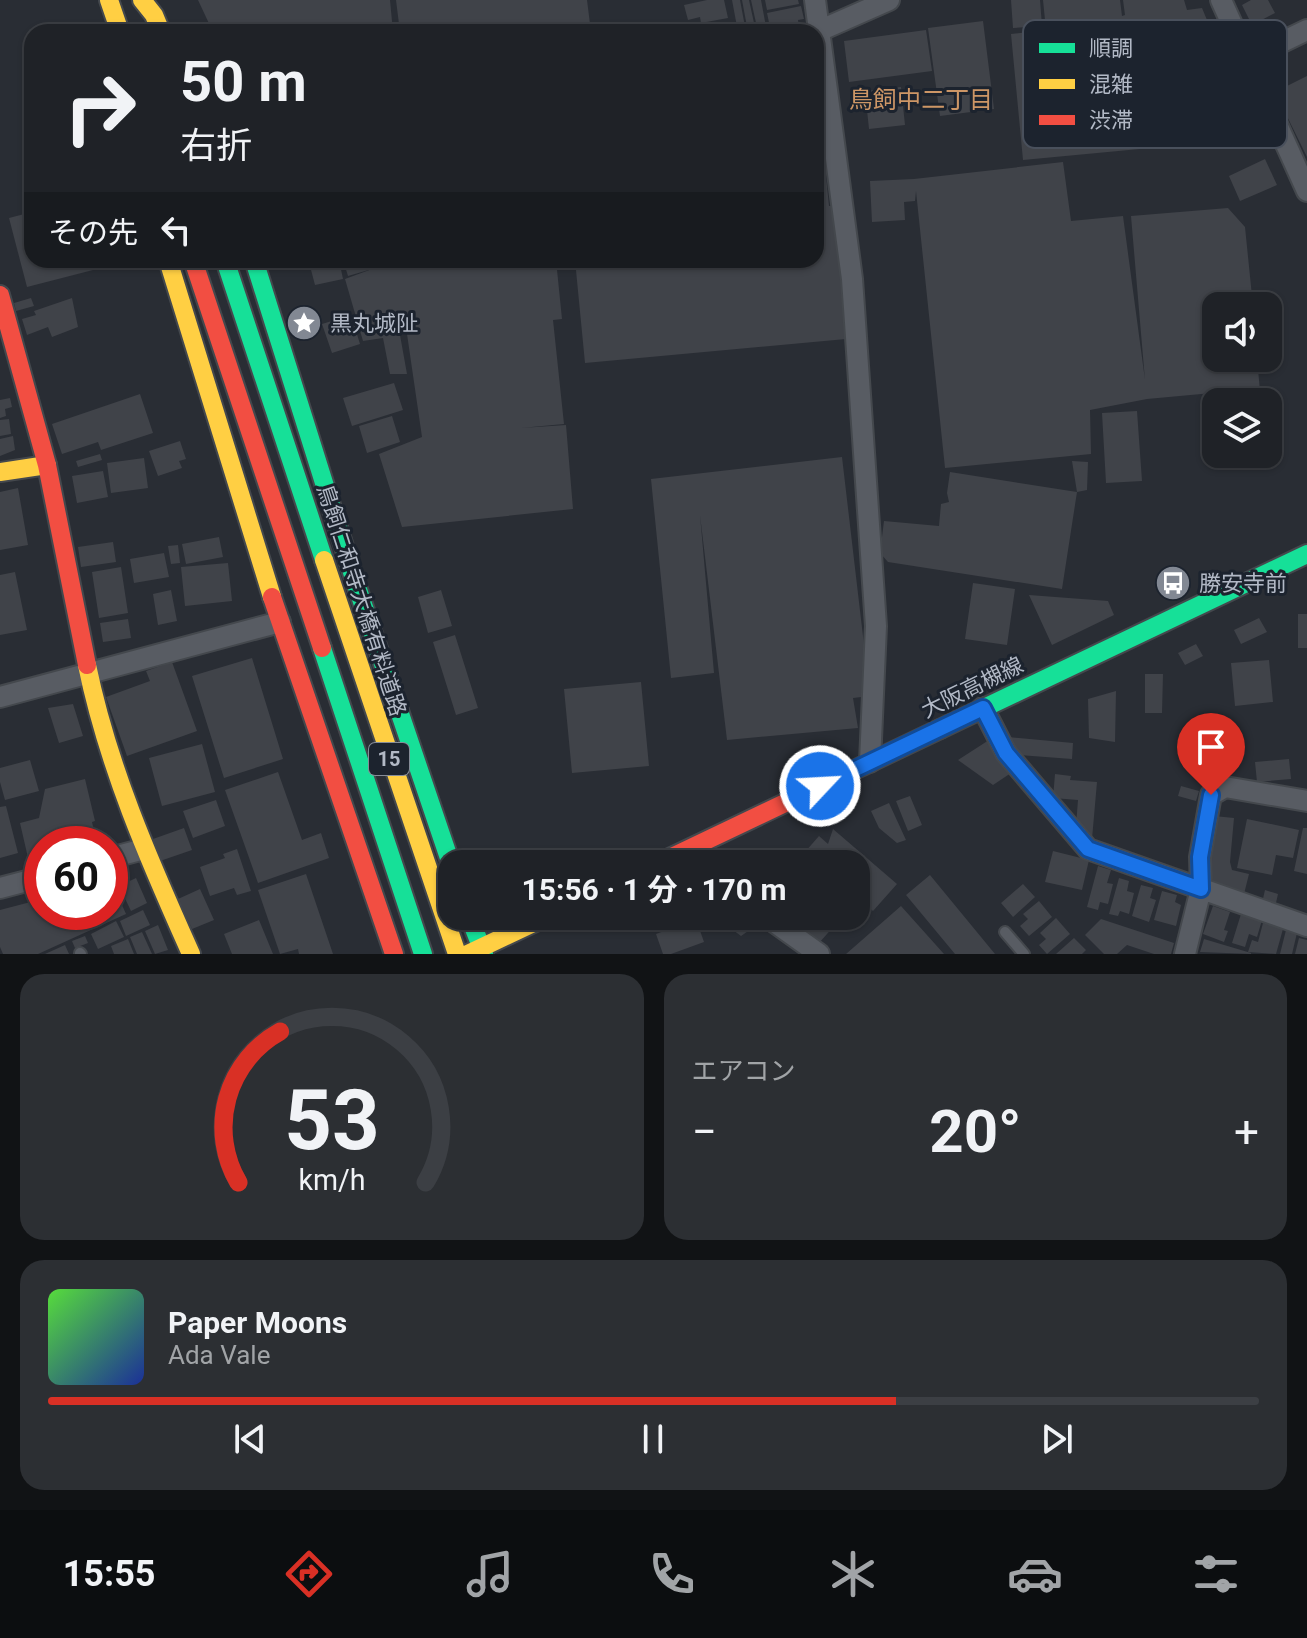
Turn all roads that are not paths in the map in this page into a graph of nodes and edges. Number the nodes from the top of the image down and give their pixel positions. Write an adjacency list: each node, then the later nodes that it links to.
1 (109, 0): 7 (main road)
2 (141, 0): 8 (main road); 9 (main road)
3 (815, 0): 10 (street)
4 (889, 0): 12 (street)
5 (1221, 0): 6 (street)
6 (1231, 20)
7 (117, 24)
8 (148, 24)
9 (158, 24)
10 (819, 24)
11 (1307, 30): 13 (street)
12 (824, 31)
13 (1287, 40)
14 (824, 64): 29 (street)
15 (1287, 145): 16 (street)
16 (1307, 191)
17 (170, 268): 25 (main road)
18 (196, 268): 48 (main road, 15)
19 (228, 268): 49 (main road, 鳥飼仁和寺大橋有料道路 / 15)
20 (257, 268): 33 (main road)
21 (0, 295): 22 (main road)
22 (47, 465): 23 (main road); 26 (main road)
23 (0, 472)
24 (1307, 554): 28 (main road, 大阪高槻線)
25 (280, 622): 26 (street); 47 (main road)
26 (89, 674): 27 (street); 32 (main road)
27 (0, 697)
28 (983, 708): 29 (main road, 大阪高槻線); 39 (street)
29 (870, 762): 31 (main road, 大阪高槻線)
30 (1307, 801): 39 (street)
31 (695, 845): 34 (main road, 大阪高槻線); 35 (street)
32 (144, 849): 36 (street); 46 (main road)
33 (446, 850)
34 (685, 850)
35 (698, 850)
36 (128, 853)
37 (24, 882): 38 (street)
38 (0, 888)
39 (1201, 889): 40 (street); 52 (street)
40 (1307, 926)
41 (473, 930): 45 (main road)
42 (522, 930): 45 (main road)
43 (786, 930): 50 (street)
44 (1005, 932): 51 (lane)
45 (480, 952)
46 (191, 954)
47 (394, 954)
48 (423, 954)
49 (457, 954)
50 (819, 954)
51 (1024, 954)
52 (1185, 954)

